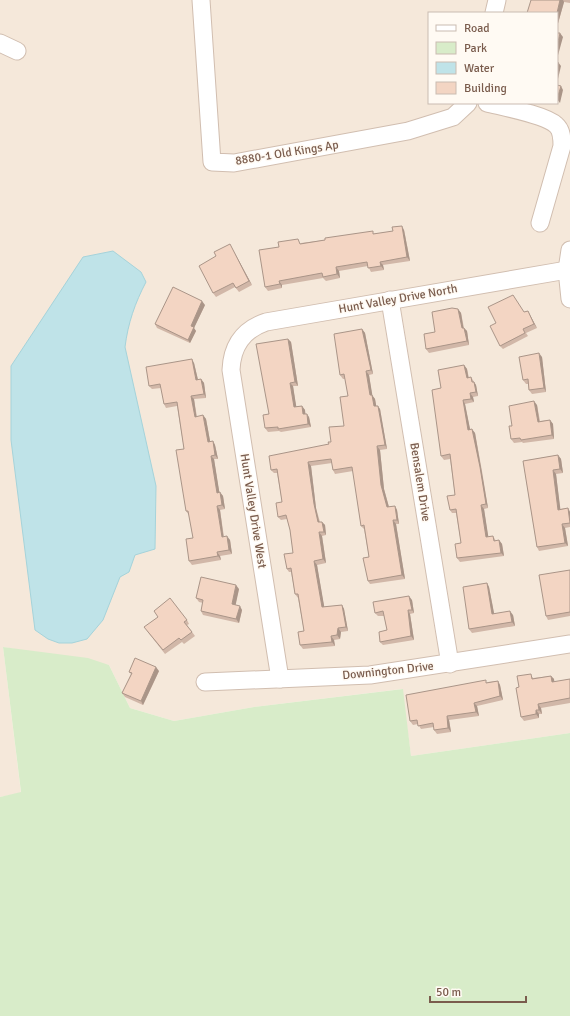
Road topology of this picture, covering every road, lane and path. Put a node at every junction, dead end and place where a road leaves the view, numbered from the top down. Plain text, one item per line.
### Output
1 (201, 0) edge
2 (497, 0) edge
3 (494, 12) edge
4 (0, 43) edge
5 (16, 51) dead end
6 (467, 104) edge
7 (491, 104) edge
8 (540, 223) dead end
9 (570, 250) edge
10 (567, 270) junction
11 (570, 299) edge
12 (390, 300) junction
13 (237, 343) joint
14 (570, 644) edge
15 (450, 664) junction
16 (280, 679) junction
17 (205, 682) dead end

1 - 6 street, 8880-1 Old Kings Ap
2 - 3 street
4 - 5 street
7 - 8 street
9 - 10 street
10 - 11 street
10 - 12 street, Hunt Valley Drive North
12 - 13 street, Hunt Valley Drive North
12 - 15 street, Bensalem Drive
13 - 16 street, Hunt Valley Drive West
14 - 15 street, Downington Drive
15 - 16 street, Downington Drive
16 - 17 street, Downington Drive

